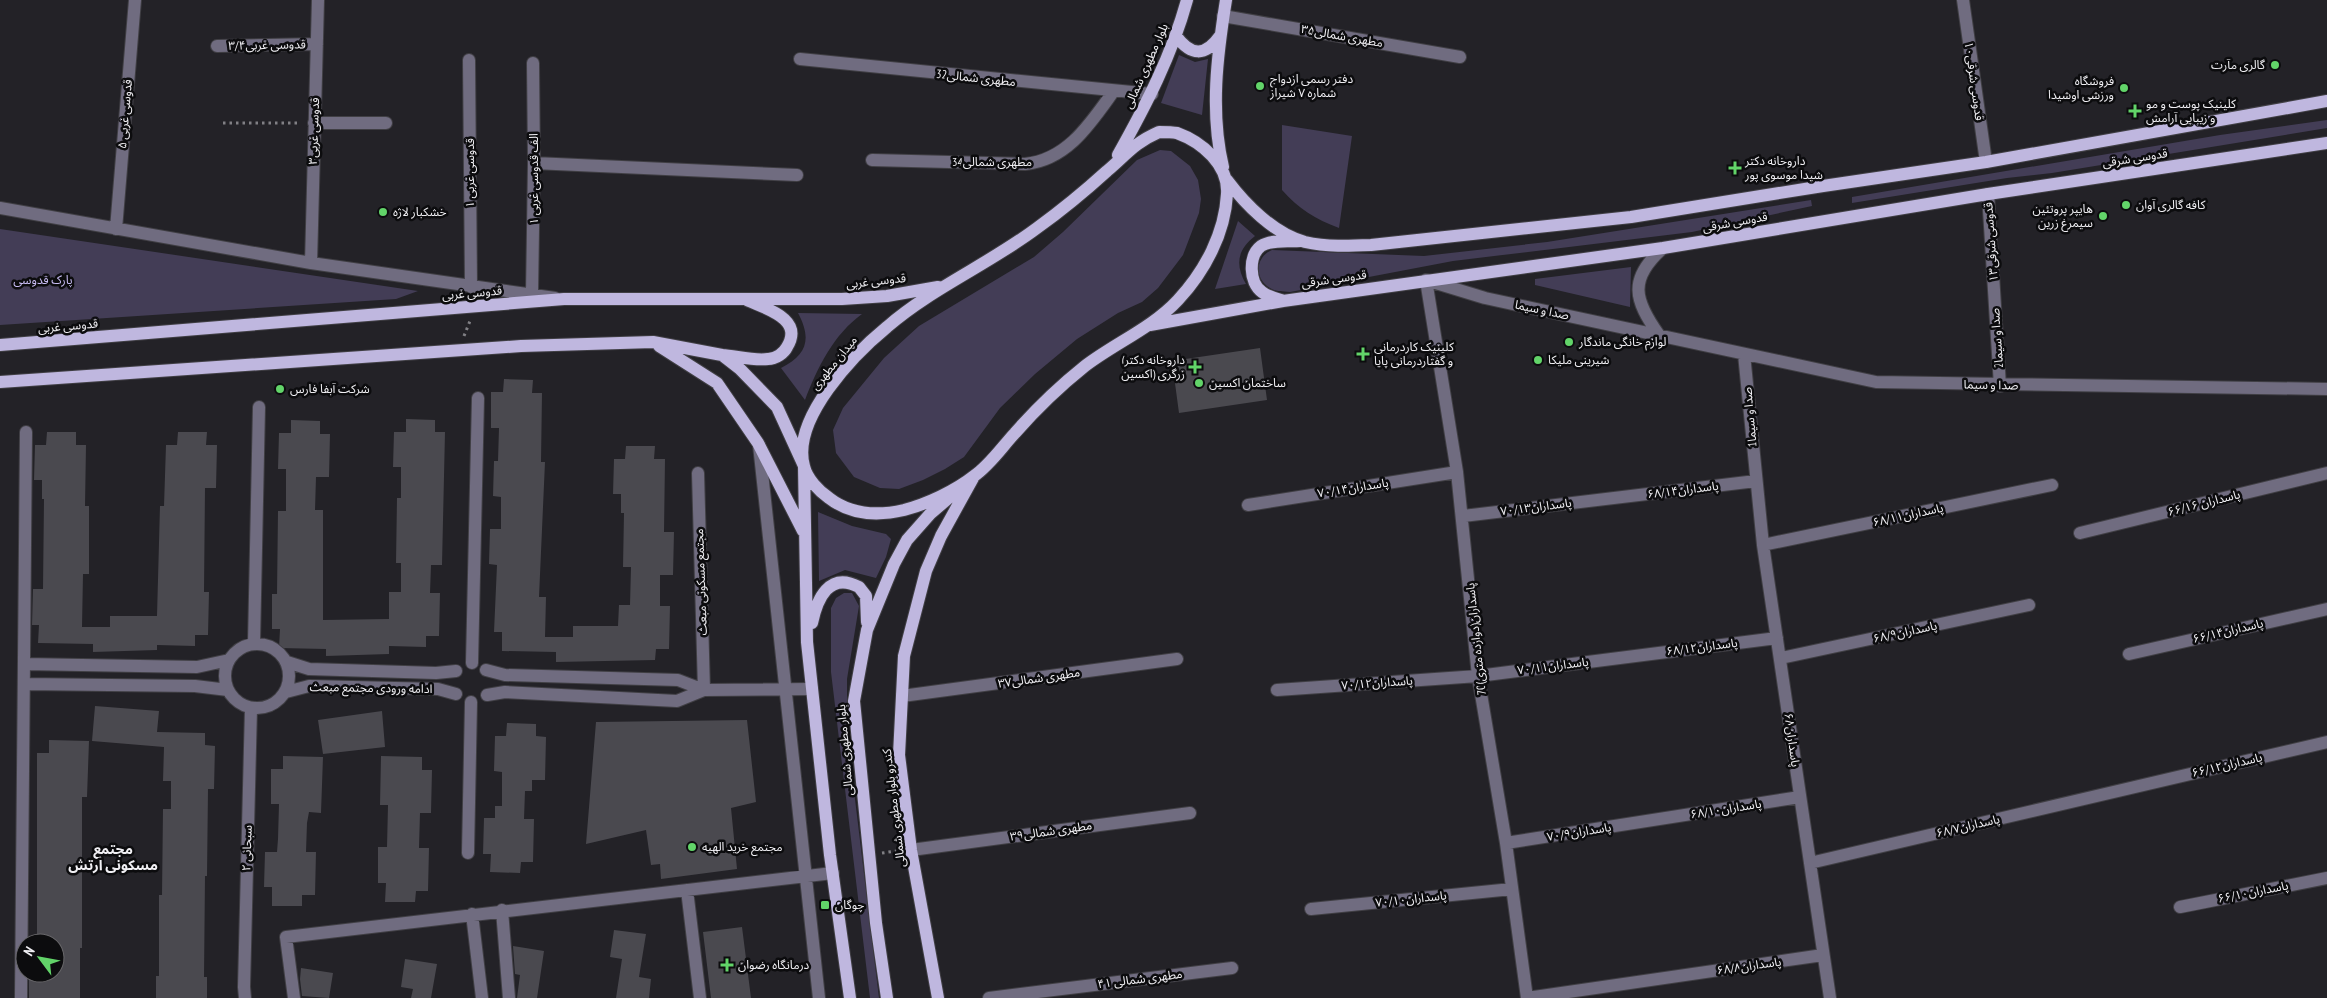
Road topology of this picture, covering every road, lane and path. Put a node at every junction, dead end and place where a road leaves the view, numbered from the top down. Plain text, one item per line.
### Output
1 (135, 0) edge
2 (318, 0) edge
3 (1187, 0) edge
4 (1226, 0) edge
5 (1962, 0) edge
6 (1224, 16) junction
7 (1176, 36) junction
8 (1221, 36) junction
9 (317, 44) junction
10 (217, 46) dead end
11 (1460, 57) dead end
12 (469, 60) dead end
13 (800, 60) dead end
14 (533, 63) dead end
15 (1112, 92) junction
16 (1152, 94) junction
17 (2327, 101) edge
18 (223, 123) dead end
19 (314, 123) junction
20 (386, 123) dead end
21 (2327, 143) edge
22 (872, 160) dead end
23 (1986, 162) junction
24 (534, 163) junction
25 (1111, 168) junction
26 (797, 175) dead end
27 (1225, 175) junction
28 (1988, 194) junction
29 (0, 208) edge
30 (116, 228) junction
31 (1303, 242) junction
32 (1663, 248) junction
33 (311, 263) junction
34 (1426, 280) junction
35 (946, 285) junction
36 (471, 286) junction
37 (1994, 290) joint
38 (532, 294) junction
39 (740, 298) junction
40 (564, 299) junction
41 (1283, 301) junction
42 (476, 306) junction
43 (1147, 326) junction
44 (1659, 335) junction
45 (653, 342) junction
46 (0, 345) edge
47 (458, 350) junction
48 (1744, 354) junction
49 (722, 355) junction
50 (0, 382) edge
51 (2000, 386) junction
52 (2327, 389) edge
53 (478, 398) dead end
54 (259, 407) dead end
55 (26, 432) dead end
56 (758, 443) junction
57 (804, 466) junction
58 (1457, 472) junction
59 (698, 473) dead end
60 (2327, 473) edge
61 (973, 477) junction
62 (1756, 481) junction
63 (2052, 485) dead end
64 (1609, 498) joint
65 (1248, 505) dead end
66 (1463, 516) junction
67 (2080, 533) dead end
68 (805, 534) junction
69 (1763, 545) junction
70 (2028, 605) dead end
71 (2327, 609) edge
72 (867, 630) junction
73 (1777, 638) junction
74 (807, 642) junction
75 (254, 643) junction
76 (2129, 654) dead end
77 (1628, 657) joint
78 (1781, 658) junction
79 (1177, 659) dead end
80 (229, 660) junction
81 (287, 662) junction
82 (472, 663) junction
83 (24, 664) junction
84 (486, 670) junction
85 (456, 671) junction
86 (1478, 676) junction
87 (606, 678) junction
88 (24, 684) junction
89 (812, 689) junction
90 (228, 690) junction
91 (704, 690) junction
92 (784, 690) junction
93 (1277, 690) dead end
94 (286, 692) junction
95 (456, 694) junction
96 (487, 695) junction
97 (902, 696) junction
98 (605, 697) junction
99 (471, 702) junction
100 (251, 708) junction
101 (2327, 742) edge
102 (2126, 789) joint
103 (1800, 797) junction
104 (1190, 813) dead end
105 (1653, 820) joint
106 (1506, 843) junction
107 (911, 850) junction
108 (468, 852) dead end
109 (1810, 863) junction
110 (833, 873) junction
111 (806, 876) junction
112 (2327, 878) edge
113 (1512, 889) junction
114 (687, 890) junction
115 (2180, 907) dead end
116 (1311, 909) dead end
117 (502, 910) junction
118 (472, 914) junction
119 (1824, 955) junction
120 (1232, 968) dead end
121 (243, 994) edge
122 (21, 998) edge
123 (294, 998) edge
124 (482, 998) edge
125 (509, 998) edge
126 (700, 998) edge
127 (819, 998) edge
128 (850, 998) edge
129 (887, 998) edge
130 (938, 998) edge
131 (988, 998) edge
132 (1527, 998) edge
133 (1830, 998) edge

1 - 30 street, ۵ قدوسی غربی
2 - 9 street, قدوسی غربی۳
3 - 7 main road, بلوار مطهرى شمالى
4 - 6 main road
5 - 23 street, قدوسی شرقی۱۰
6 - 8 main road
6 - 11 street, مطهرى شمالى۳۵
7 - 8 main road
7 - 16 main road, بلوار مطهرى شمالى
8 - 27 main road
9 - 10 street, قدوسی غربی۳/۴
9 - 19 street, قدوسی غربی۳
12 - 36 street, ۱ قدوسی غربی
13 - 15 street, 32مطهرى شمالى
14 - 24 street, ۱ الف قدوسی غربی
15 - 16 street, 32مطهرى شمالى
15 - 22 street, 34مطهرى شمالى
16 - 25 main road, بلوار مطهرى شمالى
17 - 23 main road, قدوسی شرقی
18 - 19 path
19 - 20 street
19 - 33 street, قدوسی غربی۳
21 - 28 main road, قدوسی شرقی
23 - 31 main road, قدوسی شرقی
24 - 26 street
24 - 38 street, ۱ الف قدوسی غربی
25 - 27 main road, میدان مطهری
25 - 35 main road, میدان مطهری
27 - 31 main road, قدوسی شرقی
27 - 43 main road
28 - 32 main road, قدوسی شرقی
28 - 37 street, قدوسی شرقی۱۳
29 - 30 street
30 - 33 street
31 - 41 main road
32 - 34 main road, قدوسی شرقی
32 - 44 street
33 - 36 street
34 - 41 main road, قدوسی شرقی
34 - 44 street, صدا و سیما
34 - 58 street, 70پاسداران(دوازده متری)
35 - 39 main road, قدوسی غربی
35 - 57 main road, میدان مطهری
36 - 38 street
37 - 51 street, 2صدا و سیما
38 - 40 street
39 - 40 main road, قدوسی غربی
39 - 49 main road
40 - 42 main road, قدوسی غربی
41 - 43 main road, قدوسی شرقی
42 - 46 main road, قدوسی غربی
42 - 47 path
43 - 61 main road
44 - 48 street, صدا و سیما
45 - 47 main road
45 - 49 main road
45 - 56 main road
47 - 50 main road
48 - 51 street, صدا و سیما
48 - 62 street, 1صدا و سیما
49 - 57 main road
51 - 52 street, صدا و سیما
53 - 82 street
54 - 75 street
55 - 83 street
56 - 68 main road
56 - 92 street
57 - 61 main road
57 - 68 main road, بلوار مطهری شمالی
58 - 65 street, پاسداران۷۰/۱۴
58 - 66 street, 70پاسداران(دوازده متری)
59 - 91 street, مجتمع مسکونی مبعث
60 - 67 street, پاسداران ۶۶/۱۶
61 - 72 main road, بلوار مطهری شمالی
61 - 97 main road, کندرو بلوار مطهری شمالی
62 - 64 street, پاسداران۶۸/۱۴
62 - 69 street, پاسداران۶۸
63 - 69 street, پاسداران۶۸/۱۱
64 - 66 street, پاسداران۷۰/۱۳
66 - 86 street, 70پاسداران(دوازده متری)
68 - 74 main road, بلوار مطهری شمالی
69 - 73 street, پاسداران۶۸
70 - 78 street, پاسداران۶۸/۹
71 - 76 street, پاسداران۶۶/۱۴
72 - 74 main road
72 - 129 main road, بلوار مطهری شمالی
73 - 77 street, پاسداران۶۸/۱۲
73 - 78 street, پاسداران۶۸
74 - 89 main road, بلوار مطهری شمالی
75 - 80 street
75 - 81 street
77 - 86 street, پاسداران۷۰/۱۱
78 - 103 street, پاسداران۶۸
79 - 97 street, مطهرى شمالى۳۷
80 - 83 street
80 - 90 street
81 - 85 street
81 - 94 street
82 - 84 street
82 - 85 street
83 - 88 street
84 - 87 street
84 - 96 street
85 - 95 street
86 - 93 street, پاسداران۷۰/۱۲
86 - 106 street, 70پاسداران(دوازده متری)
87 - 91 street
87 - 98 street
88 - 90 street
88 - 122 street
89 - 92 street
89 - 110 main road, بلوار مطهری شمالی
90 - 100 street
91 - 92 street
91 - 98 street
92 - 111 street
94 - 95 street, ادامه ورودی مجتمع مبعث
94 - 100 street
95 - 99 street
96 - 98 street
96 - 99 street
97 - 107 main road, کندرو بلوار مطهری شمالی
99 - 108 street
100 - 121 street, سبحانی ۲
101 - 102 street, پاسداران۶۶/۱۲
102 - 109 street, پاسداران۶۸/۷
103 - 105 street, پاسداران۶۸/۱۰
103 - 109 street, پاسداران۶۸
104 - 107 street, مطهرى شمالى۳۹
105 - 106 street, پاسداران۷۰/۹
106 - 113 street, 70پاسداران(دوازده متری)
107 - 130 main road, کندرو بلوار مطهری شمالی
109 - 119 street, پاسداران۶۸
110 - 111 street
110 - 128 main road, بلوار مطهری شمالی
111 - 114 street
111 - 127 street
112 - 115 street, پاسداران۶۶/۱۰
113 - 116 street, پاسداران۷۰/۱۰
113 - 132 street, 70پاسداران(دوازده متری)
114 - 117 street
114 - 126 street
117 - 118 street
117 - 125 street
118 - 123 street
118 - 124 street
119 - 132 street, پاسداران۶۸/۸
119 - 133 street, پاسداران۶۸
120 - 131 street, ۴۱ مطهرى شمالى

